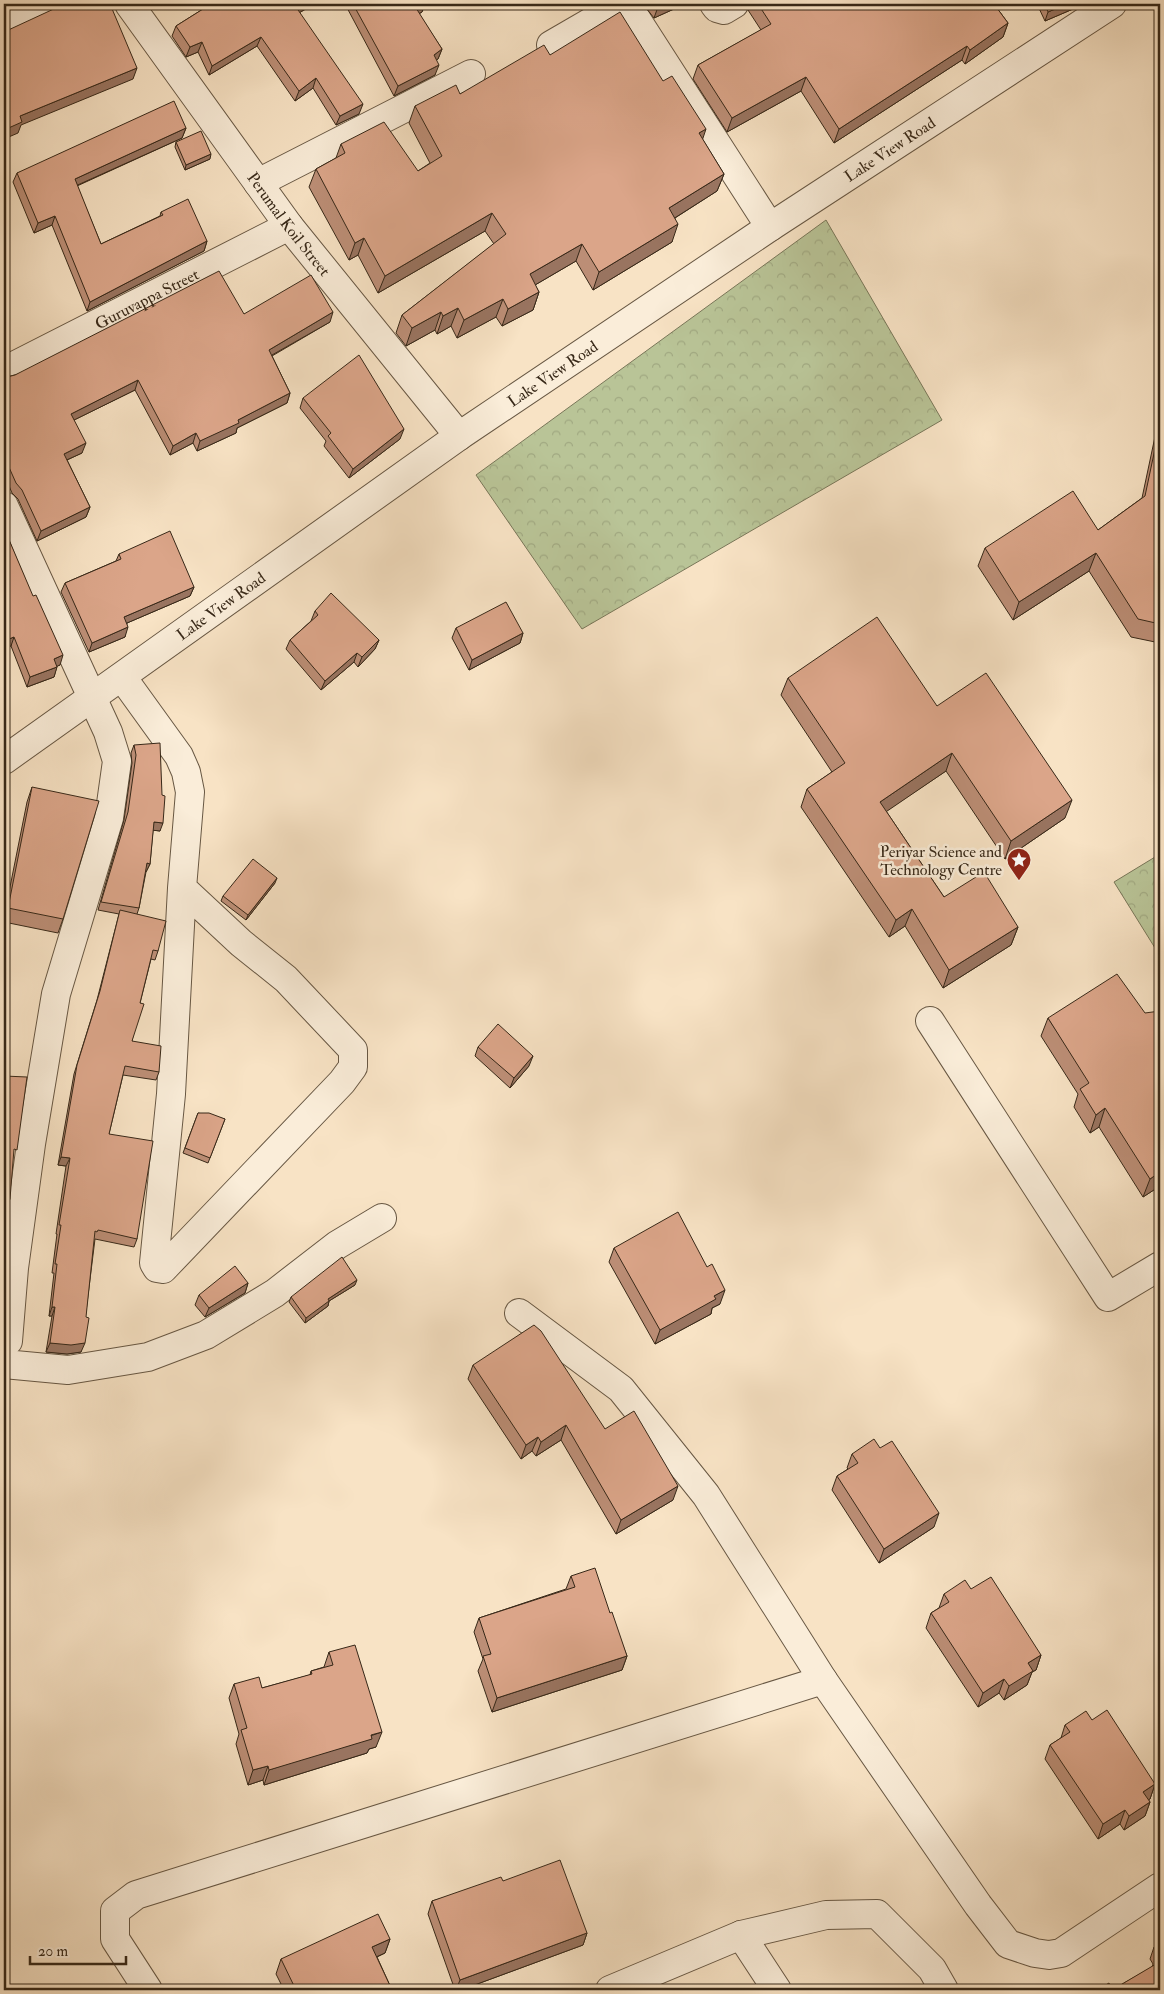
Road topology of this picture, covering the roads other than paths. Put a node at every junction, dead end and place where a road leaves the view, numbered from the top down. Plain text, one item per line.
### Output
1 (48, 4) edge
2 (129, 4) edge
3 (714, 4) edge
4 (734, 4) edge
5 (1112, 4) edge
6 (4, 24) edge
7 (551, 45) dead end
8 (471, 74) dead end
9 (258, 183) junction
10 (290, 226) junction
11 (770, 227) junction
12 (4, 371) edge
13 (459, 436) junction
14 (4, 506) edge
15 (122, 678) junction
16 (93, 698) junction
17 (4, 760) edge
18 (182, 888) junction
19 (930, 1021) dead end
20 (382, 1218) dead end
21 (1160, 1266) edge
22 (519, 1314) dead end
23 (6, 1353) edge
24 (823, 1680) junction
25 (1160, 1887) edge
26 (741, 1935) junction
27 (618, 1989) edge
28 (148, 1990) edge
29 (777, 1990) edge
30 (944, 1990) edge

1 - 6 street
2 - 9 street, Perumal Koil Street
3 - 4 street
5 - 11 street, Lake View Road
7 - 11 street
8 - 9 street
9 - 10 street, Perumal Koil Street
10 - 12 street, Guruvappa Street
10 - 13 street, Perumal Koil Street
11 - 13 street, Lake View Road
13 - 15 street, Lake View Road
14 - 16 street
15 - 16 street, Lake View Road
15 - 18 street
16 - 17 street, Lake View Road
16 - 23 street
18 - 18 street
19 - 21 street
20 - 23 street
22 - 24 street
24 - 25 street
24 - 28 street
26 - 27 street
26 - 29 street
26 - 30 street

